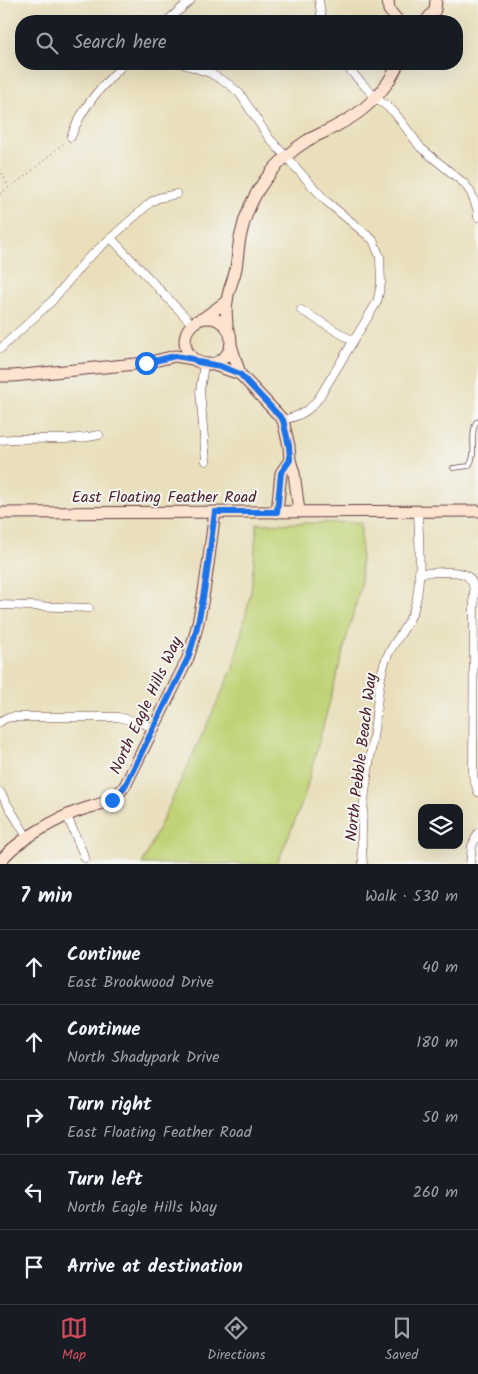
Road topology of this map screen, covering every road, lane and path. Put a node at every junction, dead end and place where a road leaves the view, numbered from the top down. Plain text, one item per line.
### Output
1 (191, 0) edge
2 (319, 0) edge
3 (388, 0) edge
4 (446, 0) edge
5 (435, 5) edge
6 (174, 15) edge
7 (321, 15) edge
8 (393, 15) edge
9 (118, 70) edge
10 (201, 70) edge
11 (350, 70) edge
12 (395, 70) edge
13 (375, 97) junction
14 (71, 137) joint
15 (286, 156) junction
16 (0, 169) edge
17 (8, 187) junction
18 (475, 191) edge
19 (0, 194) edge
20 (177, 194) dead end
21 (478, 217) edge
22 (111, 238) junction
23 (227, 301) junction
24 (301, 310) dead end
25 (205, 318) junction
26 (192, 324) junction
27 (227, 327) junction
28 (185, 337) junction
29 (353, 341) junction
30 (231, 345) junction
31 (1, 348) edge
32 (160, 359) junction
33 (203, 362) junction
34 (240, 374) junction
35 (0, 376) edge
36 (283, 420) junction
37 (478, 422) edge
38 (99, 435) dead end
39 (0, 440) edge
40 (290, 460) junction
41 (206, 461) dead end
42 (453, 468) dead end
43 (298, 511) junction
44 (418, 511) junction
45 (478, 511) edge
46 (215, 512) junction
47 (277, 512) junction
48 (0, 513) edge
49 (419, 573) junction
50 (0, 605) edge
51 (90, 608) dead end
52 (0, 722) edge
53 (154, 729) junction
54 (0, 792) edge
55 (478, 792) edge
56 (67, 816) junction
57 (478, 833) edge
58 (27, 837) junction
59 (85, 858) dead end
60 (0, 864) edge
61 (364, 864) edge
62 (470, 864) edge

1 - 6 street
2 - 7 street
3 - 8 street
4 - 5 street
9 - 14 street
10 - 15 street
11 - 13 street
12 - 13 street
13 - 15 street
13 - 18 street
14 - 17 path
15 - 23 street
15 - 29 street
16 - 17 path
17 - 19 path
18 - 21 street
20 - 22 street
22 - 26 street
22 - 31 street
23 - 25 street
23 - 27 street
24 - 29 street
25 - 26 street
25 - 27 street
26 - 28 street
27 - 30 street
28 - 32 street
28 - 33 street
29 - 36 street
30 - 33 street
30 - 34 street
32 - 33 street
32 - 35 street
33 - 34 street
33 - 41 street
34 - 36 street
36 - 40 street
37 - 42 lane
38 - 39 street
40 - 43 street
40 - 47 street
43 - 44 street, East Floating Feather Road
43 - 47 street, East Floating Feather Road
44 - 45 street, East Floating Feather Road
44 - 49 street, North Pebble Beach Way
46 - 47 street, East Floating Feather Road
46 - 48 street, East Floating Feather Road
46 - 53 street, North Eagle Hills Way
49 - 55 street
49 - 61 street, North Pebble Beach Way
50 - 51 street
52 - 53 street
53 - 56 street, North Eagle Hills Way
54 - 58 street
56 - 58 street, North Eagle Hills Way
56 - 59 street
57 - 62 street
58 - 60 street, North Eagle Hills Way

